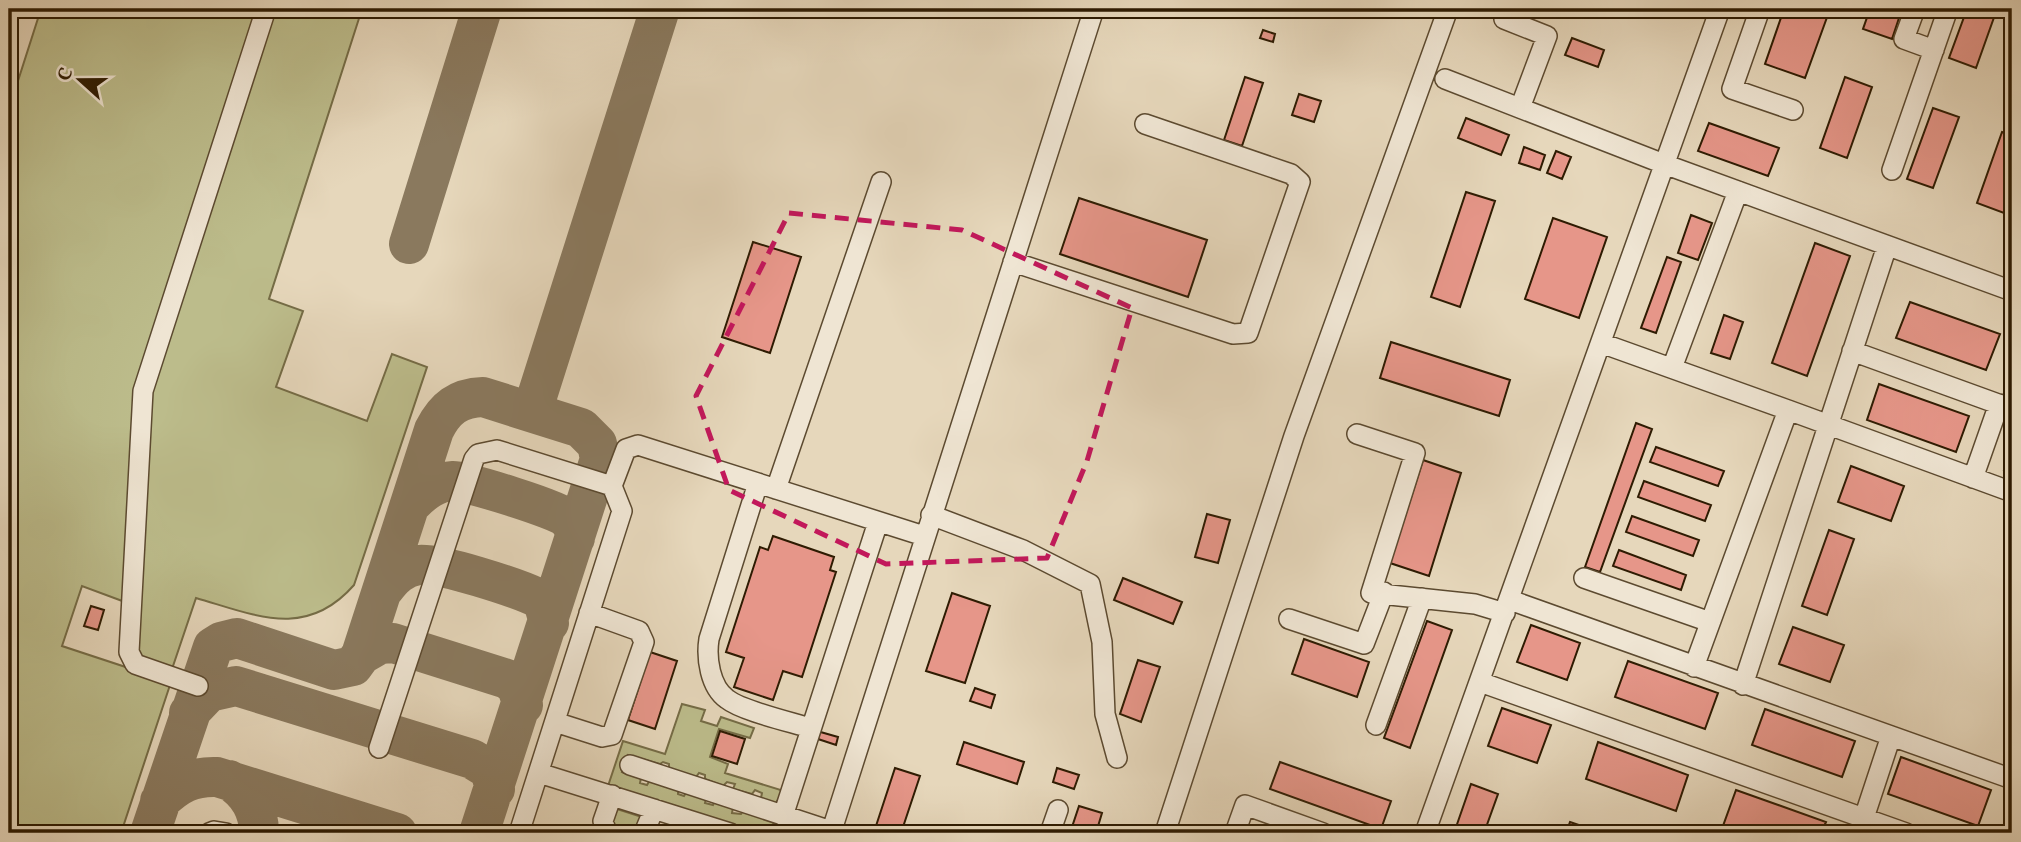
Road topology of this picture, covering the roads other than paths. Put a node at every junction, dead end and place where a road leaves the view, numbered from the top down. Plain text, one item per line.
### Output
1 (266, 9) edge
2 (1094, 9) edge
3 (1448, 9) edge
4 (1507, 9) edge
5 (1720, 9) edge
6 (1760, 9) edge
7 (1915, 9) edge
8 (1948, 9) edge
9 (1934, 50) junction
10 (1445, 79) dead end
11 (1520, 108) junction
12 (1793, 110) dead end
13 (1145, 124) dead end
14 (1664, 164) junction
15 (1892, 170) dead end
16 (881, 181) dead end
17 (1738, 191) junction
18 (1887, 246) junction
19 (1013, 262) junction
20 (2012, 291) edge
21 (1601, 343) junction
22 (1852, 351) junction
23 (1672, 368) junction
24 (2006, 406) edge
25 (1788, 410) junction
26 (1829, 428) junction
27 (1357, 433) dead end
28 (1973, 478) junction
29 (612, 485) junction
30 (767, 486) junction
31 (2012, 492) edge
32 (931, 515) junction
33 (878, 522) junction
34 (924, 536) junction
35 (1584, 578) dead end
36 (1384, 592) junction
37 (1422, 598) junction
38 (1507, 606) junction
39 (589, 613) junction
40 (1289, 619) dead end
41 (1710, 622) junction
42 (1694, 667) junction
43 (1480, 682) junction
44 (1743, 685) junction
45 (198, 686) dead end
46 (555, 722) junction
47 (1376, 725) dead end
48 (810, 728) junction
49 (1891, 736) junction
50 (379, 748) dead end
51 (1117, 758) dead end
52 (630, 765) dead end
53 (539, 773) junction
54 (2012, 779) edge
55 (612, 795) junction
56 (654, 809) junction
57 (1058, 810) dead end
58 (783, 816) junction
59 (1861, 826) edge
60 (687, 827) edge
61 (831, 832) edge
62 (209, 833) edge
63 (226, 833) edge
64 (519, 833) edge
65 (607, 833) edge
66 (644, 833) edge
67 (730, 833) edge
68 (1050, 833) edge
69 (1165, 833) edge
70 (1235, 833) edge
71 (1323, 833) edge
72 (1425, 833) edge
73 (1906, 833) edge

1 - 45 lane
2 - 19 lane
3 - 69 lane
4 - 11 lane
5 - 14 lane
6 - 12 lane
7 - 9 lane
8 - 9 lane
9 - 15 lane
10 - 11 lane
11 - 14 lane
13 - 19 lane
14 - 17 lane
14 - 21 lane
16 - 30 lane
17 - 18 lane
17 - 23 lane
18 - 20 lane
18 - 22 lane
19 - 32 lane
21 - 23 lane
21 - 38 lane
22 - 24 lane
22 - 26 lane
23 - 25 lane
24 - 28 lane
25 - 26 lane
25 - 41 lane
26 - 28 lane
26 - 44 lane
27 - 36 lane
28 - 31 lane
29 - 30 lane
29 - 39 lane
29 - 50 lane
30 - 33 lane
30 - 48 lane
32 - 34 lane
32 - 51 lane
33 - 34 lane
33 - 48 lane
34 - 61 lane
35 - 41 lane
36 - 37 lane
36 - 40 lane
37 - 38 lane
37 - 47 lane
38 - 42 lane
38 - 43 lane
39 - 46 lane
39 - 46 lane
41 - 42 lane
42 - 44 lane
43 - 59 lane
43 - 72 lane
44 - 49 lane
46 - 53 lane
48 - 58 lane
49 - 54 lane
49 - 59 lane
52 - 58 lane
53 - 55 lane
53 - 64 lane
55 - 56 lane
55 - 65 lane
56 - 60 lane
56 - 66 lane
57 - 68 lane
58 - 61 lane
59 - 73 lane
60 - 67 lane
62 - 63 lane
70 - 71 lane

